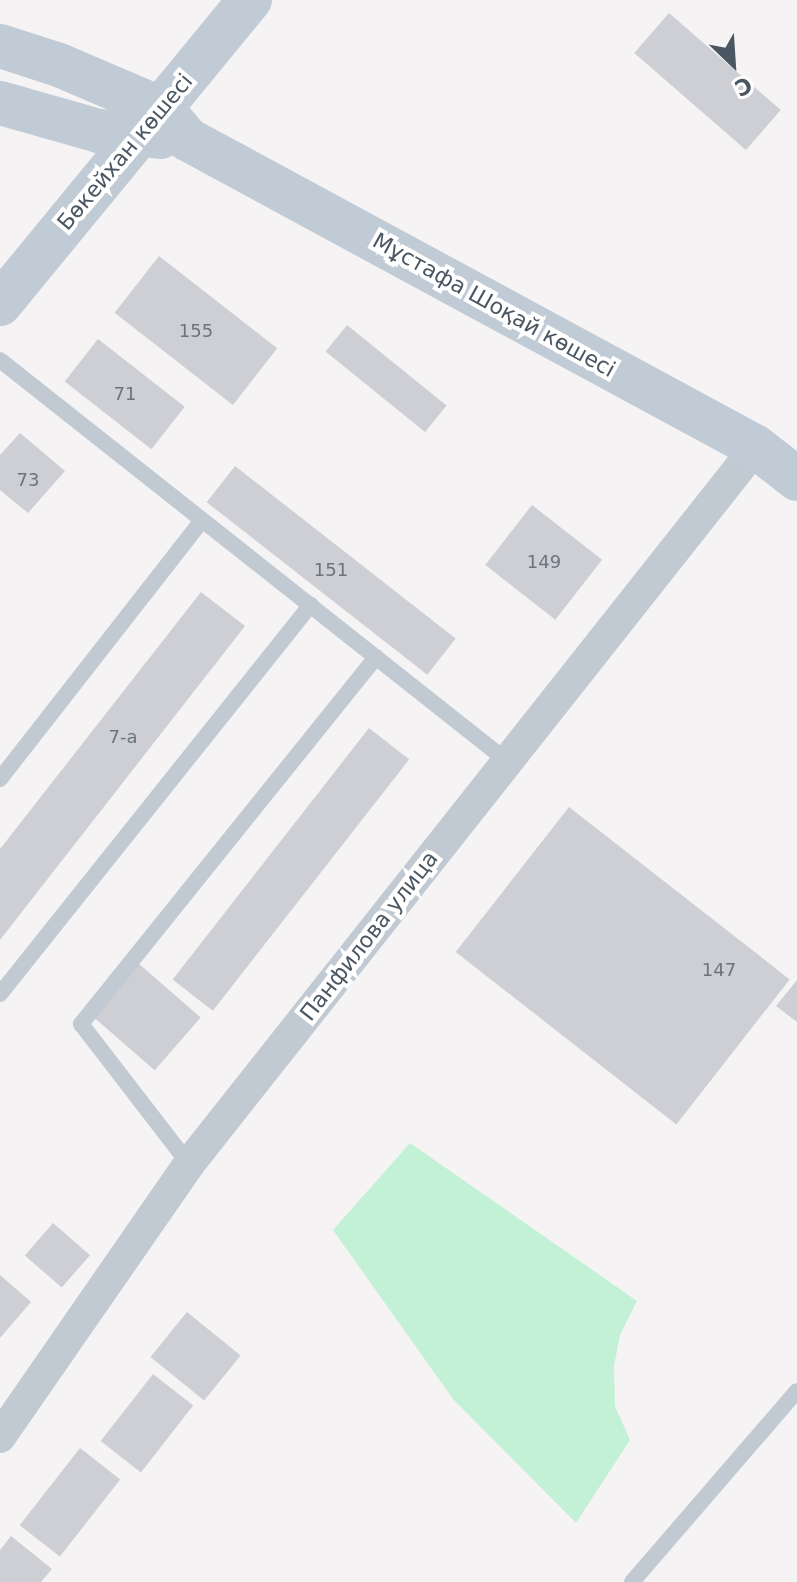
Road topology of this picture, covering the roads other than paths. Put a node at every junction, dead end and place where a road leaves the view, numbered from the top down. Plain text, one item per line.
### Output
1 (250, 0) edge
2 (0, 46) edge
3 (0, 103) edge
4 (162, 128) junction
5 (0, 304) edge
6 (0, 360) edge
7 (756, 447) junction
8 (797, 479) edge
9 (202, 520) junction
10 (311, 605) junction
11 (376, 657) junction
12 (507, 761) junction
13 (0, 779) edge
14 (0, 994) edge
15 (189, 1164) junction
16 (797, 1391) edge
17 (0, 1437) edge
18 (632, 1582) edge

1 - 4 street, Бөкейхан көшесі
2 - 4 street, Мұстафа Шоқай көшесі
3 - 4 street, Мұстафа Шоқай көшесі
4 - 5 street, Бөкейхан көшесі
4 - 7 street, Мұстафа Шоқай көшесі
6 - 9 lane
7 - 8 street, Мұстафа Шоқай көшесі
7 - 12 street, Панфилова улица
9 - 10 lane
9 - 13 lane
10 - 11 lane
10 - 14 lane
11 - 12 lane
11 - 15 lane
12 - 15 street, Панфилова улица
15 - 17 street, Панфилова улица
16 - 18 lane

